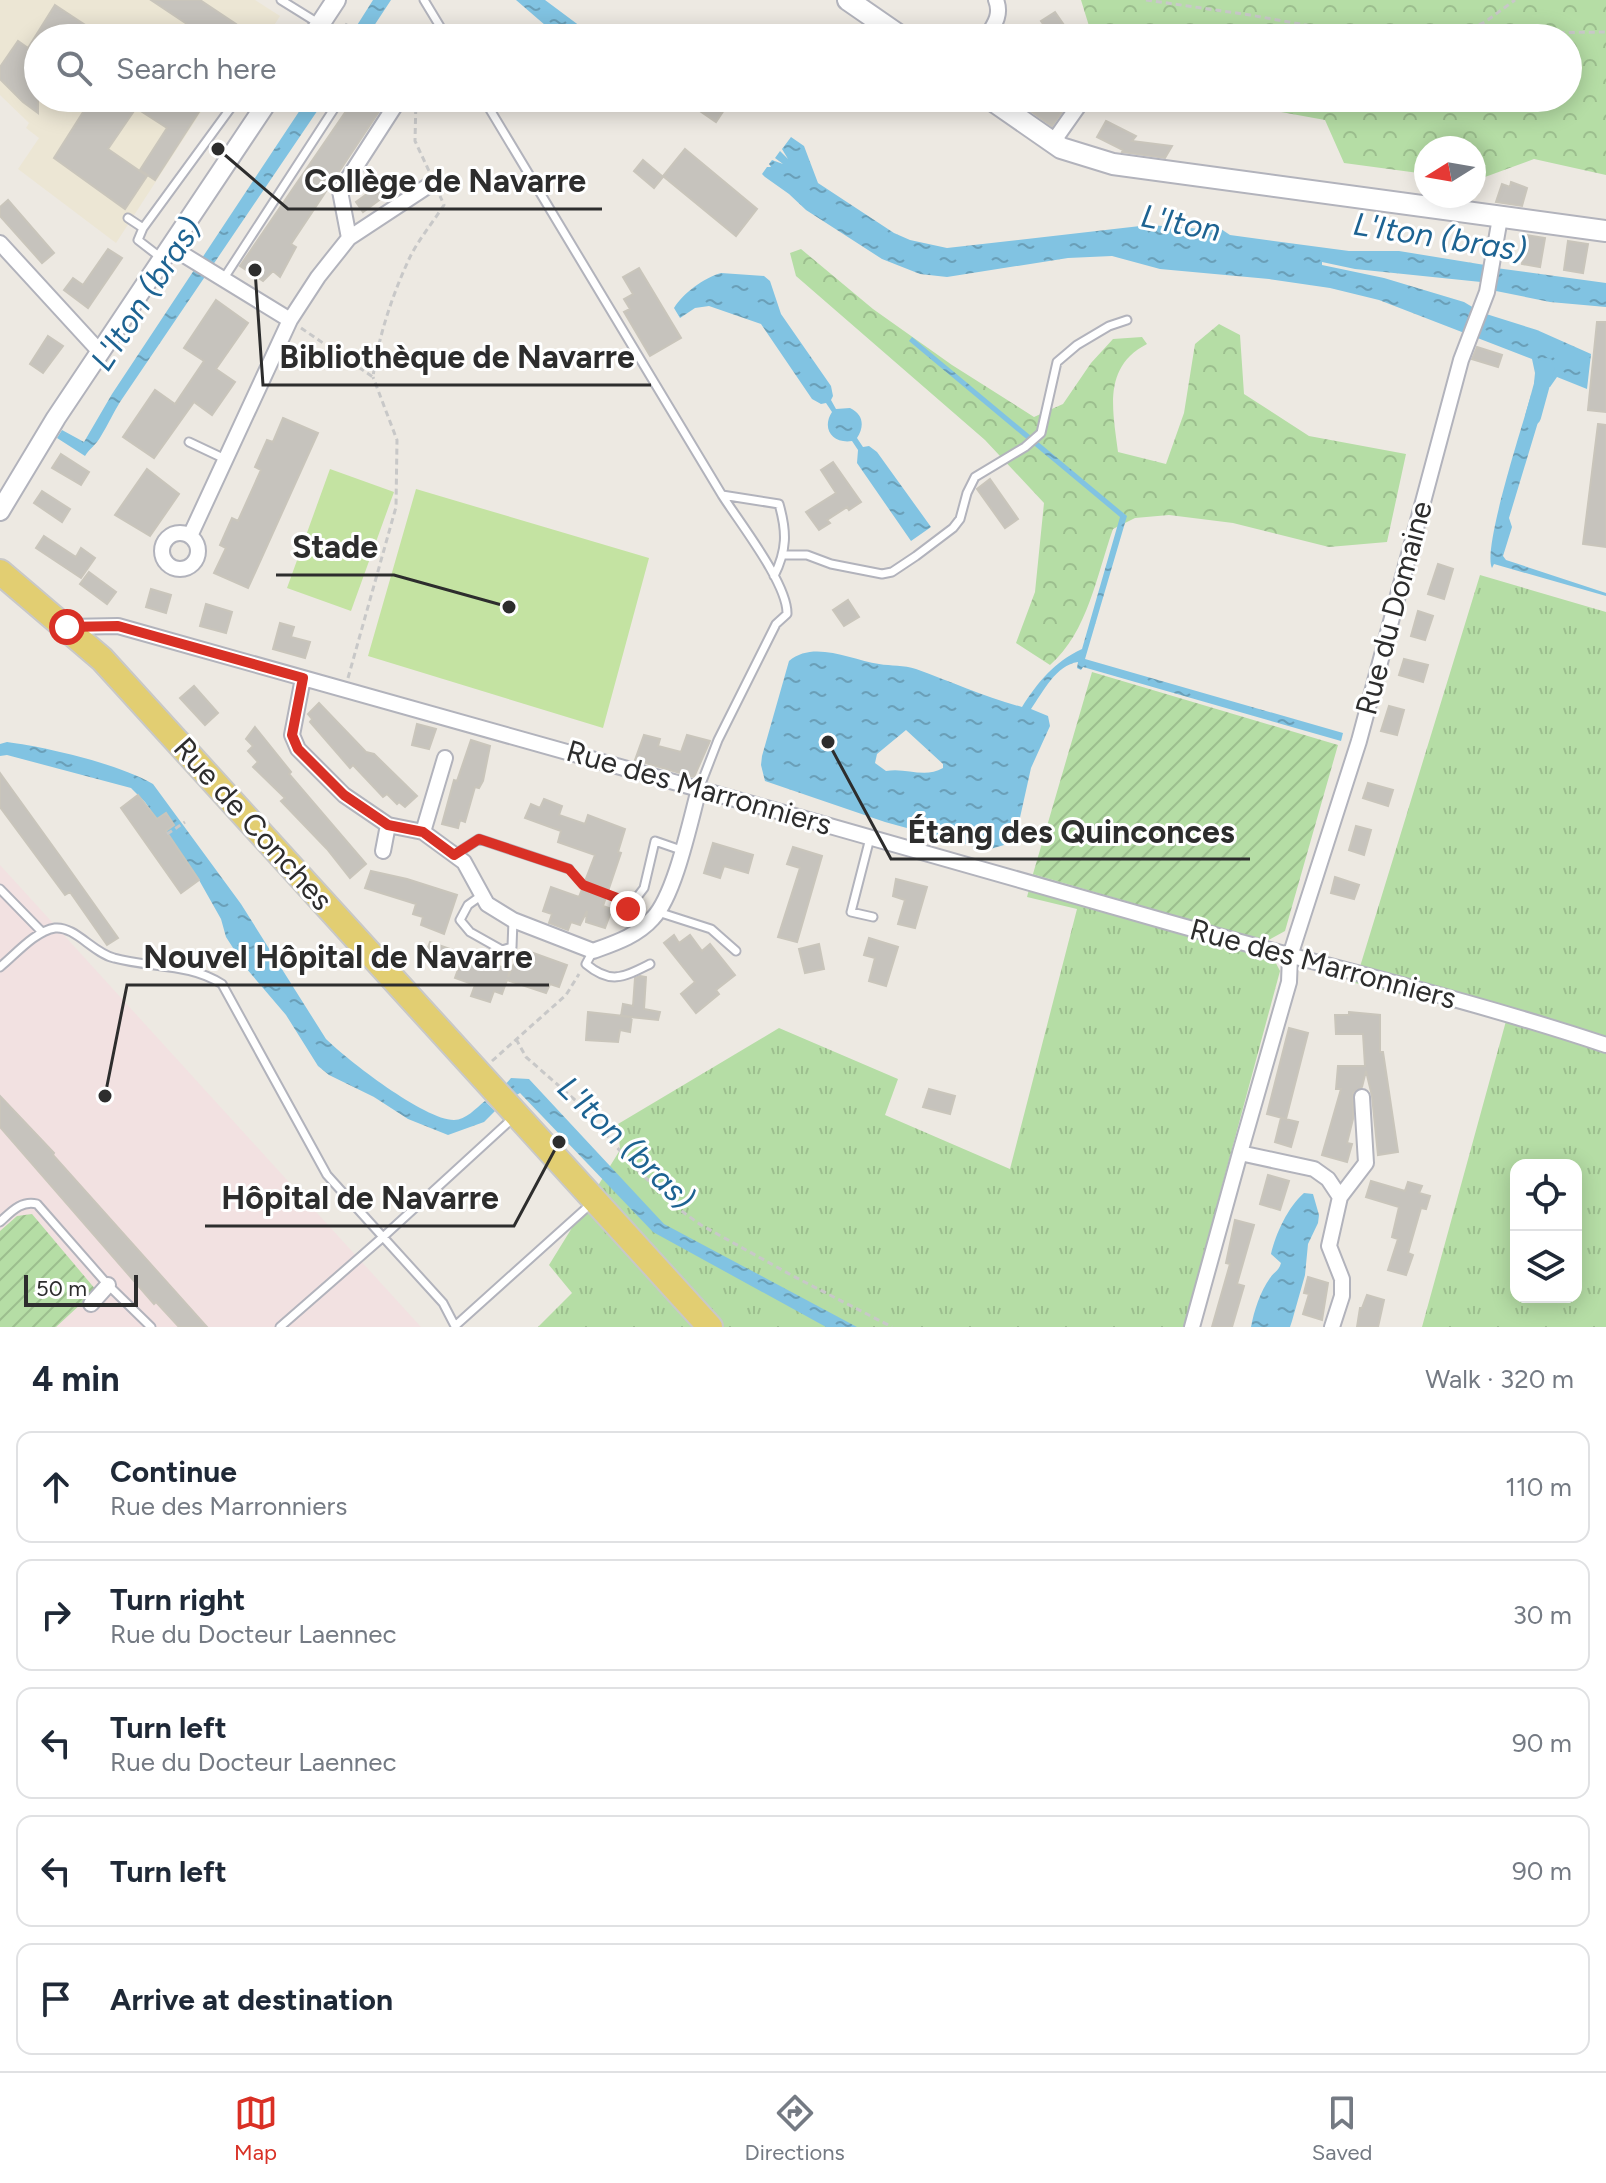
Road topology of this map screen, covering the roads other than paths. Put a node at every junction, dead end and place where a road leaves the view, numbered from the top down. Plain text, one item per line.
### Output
1 (281, 0) edge
2 (336, 0) edge
3 (424, 0) edge
4 (848, 0) edge
5 (996, 0) edge
6 (308, 24) edge
7 (321, 24) edge
8 (439, 24) edge
9 (883, 24) edge
10 (996, 24) edge
11 (228, 112) edge
12 (258, 112) edge
13 (331, 112) edge
14 (391, 112) edge
15 (491, 112) edge
16 (1009, 112) edge
17 (1074, 112) edge
18 (1053, 142) junction
19 (434, 182) road end
20 (128, 218) dead end
21 (1500, 218) junction
22 (143, 228) junction
23 (1606, 231) edge
24 (349, 238) junction
25 (0, 243) edge
26 (166, 253) junction
27 (217, 277) junction
28 (290, 320) junction
29 (1127, 320) dead end
30 (100, 352) junction
31 (189, 442) dead end
32 (225, 459) junction
33 (722, 495) junction
34 (0, 511) edge
35 (190, 536) dead end
36 (785, 555) junction
37 (0, 572) edge
38 (774, 576) junction
39 (67, 627) junction
40 (303, 678) junction
41 (445, 758) dead end
42 (699, 789) junction
43 (388, 825) junction
44 (423, 832) junction
45 (871, 836) junction
46 (681, 850) junction
47 (383, 851) dead end
48 (454, 855) junction
49 (569, 869) road end
50 (0, 889) edge
51 (482, 895) junction
52 (628, 909) road end
53 (658, 912) junction
54 (873, 917) dead end
55 (513, 920) junction
56 (42, 932) junction
57 (736, 951) dead end
58 (1290, 956) junction
59 (590, 958) junction
60 (650, 964) dead end
61 (0, 967) edge
62 (1606, 1045) edge
63 (1362, 1097) dead end
64 (514, 1110) junction
65 (1240, 1153) junction
66 (1340, 1197) junction
67 (595, 1201) junction
68 (0, 1222) edge
69 (383, 1237) junction
70 (108, 1285) junction
71 (91, 1304) dead end
72 (151, 1327) edge
73 (280, 1327) edge
74 (455, 1327) edge
75 (710, 1327) edge
76 (1192, 1327) edge
77 (1332, 1327) edge

1 - 6 lane
2 - 7 street
3 - 8 lane
4 - 9 main road
5 - 10 street
11 - 22 lane
12 - 26 street
13 - 27 lane
14 - 24 street
15 - 33 lane
16 - 18 main road
17 - 18 street
18 - 21 main road
19 - 24 street
20 - 22 lane
21 - 23 main road
21 - 58 street, Rue du Domaine
22 - 26 lane
24 - 28 street
25 - 30 street
26 - 27 street
26 - 30 street
27 - 28 street
28 - 32 street
29 - 36 lane
30 - 34 street
31 - 32 lane
32 - 35 street
33 - 36 lane
33 - 38 lane
36 - 38 lane
37 - 39 main road, Rue de Conches
38 - 42 lane
39 - 40 street, Rue des Marronniers
39 - 64 main road, Rue de Conches
40 - 42 street, Rue des Marronniers
40 - 43 street
41 - 44 street
42 - 45 street, Rue des Marronniers
42 - 46 street
43 - 44 street
43 - 47 street
44 - 48 street
45 - 54 lane
45 - 58 street, Rue des Marronniers
46 - 52 lane
46 - 53 street
48 - 49 lane
48 - 51 street
50 - 56 lane
51 - 55 street
51 - 55 lane
53 - 57 lane
53 - 59 street
55 - 59 street
56 - 61 lane
56 - 69 lane
58 - 62 street, Rue des Marronniers
58 - 65 street, Rue du Domaine
59 - 60 lane
63 - 66 street
64 - 67 main road
64 - 69 lane
65 - 66 street
65 - 76 street
66 - 77 street
67 - 74 lane
67 - 75 main road
68 - 70 lane
69 - 73 lane
69 - 74 lane
70 - 71 street
70 - 72 lane

